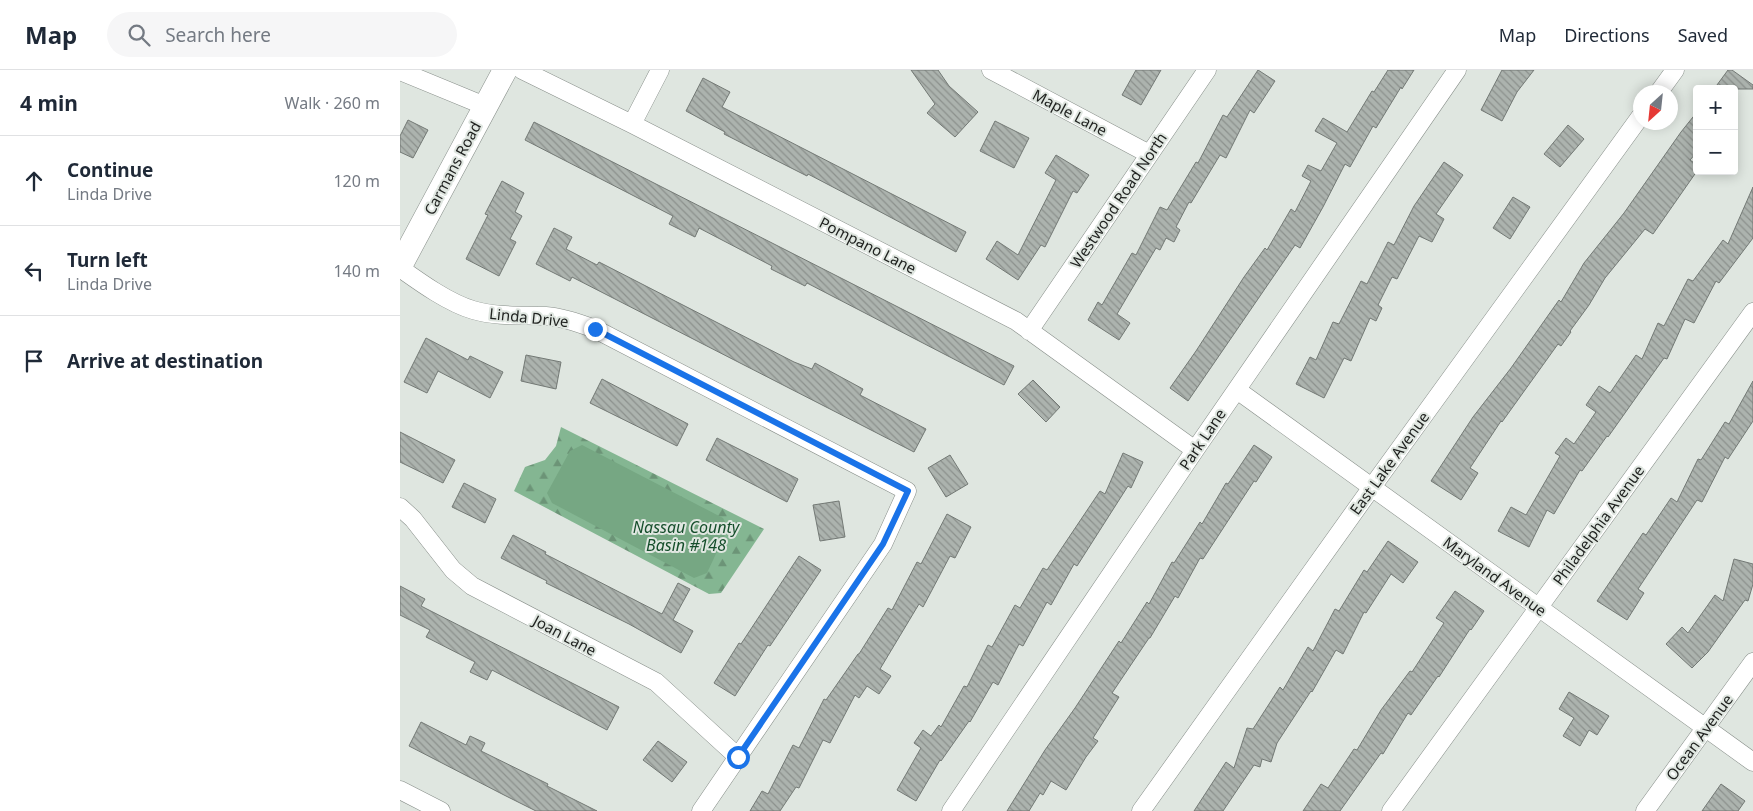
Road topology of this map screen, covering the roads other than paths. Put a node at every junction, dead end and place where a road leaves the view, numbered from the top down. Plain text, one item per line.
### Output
1 (505, 70) edge
2 (522, 70) edge
3 (660, 70) edge
4 (991, 70) edge
5 (1207, 70) edge
6 (1457, 70) edge
7 (1675, 70) edge
8 (400, 71) edge
9 (1664, 85) edge
10 (485, 106) junction
11 (632, 124) junction
12 (1633, 127) edge
13 (1149, 154) junction
14 (400, 267) edge
15 (1753, 312) edge
16 (1029, 331) junction
17 (1236, 390) junction
18 (1195, 450) junction
19 (1372, 487) junction
20 (400, 507) edge
21 (1539, 607) junction
22 (1753, 662) edge
23 (1706, 728) junction
24 (738, 757) junction
25 (1753, 762) edge
26 (400, 790) edge
27 (441, 811) edge
28 (700, 811) edge
29 (951, 811) edge
30 (1141, 811) edge
31 (1391, 811) edge
32 (1645, 811) edge

1 - 10 street, Carmans Road
2 - 11 street, Pompano Lane
3 - 11 street
4 - 13 street, Maple Lane
5 - 13 street, Westwood Road North
6 - 17 street, Park Lane
7 - 9 street
8 - 10 street
10 - 14 street, Carmans Road
11 - 16 street, Pompano Lane
12 - 19 street, East Lake Avenue
13 - 16 street, Westwood Road North
14 - 24 street, Linda Drive
15 - 21 street, Philadelphia Avenue
16 - 18 street, Pompano Lane
17 - 18 street, Park Lane
17 - 19 street, Maryland Avenue
18 - 29 street, Park Lane
19 - 21 street, Maryland Avenue
19 - 30 street, East Lake Avenue
20 - 24 street, Joan Lane
21 - 23 street, Maryland Avenue
21 - 31 street, Philadelphia Avenue
22 - 23 street, Ocean Avenue
23 - 25 street, Maryland Avenue
23 - 32 street, Ocean Avenue
24 - 28 street, Linda Drive
26 - 27 street

